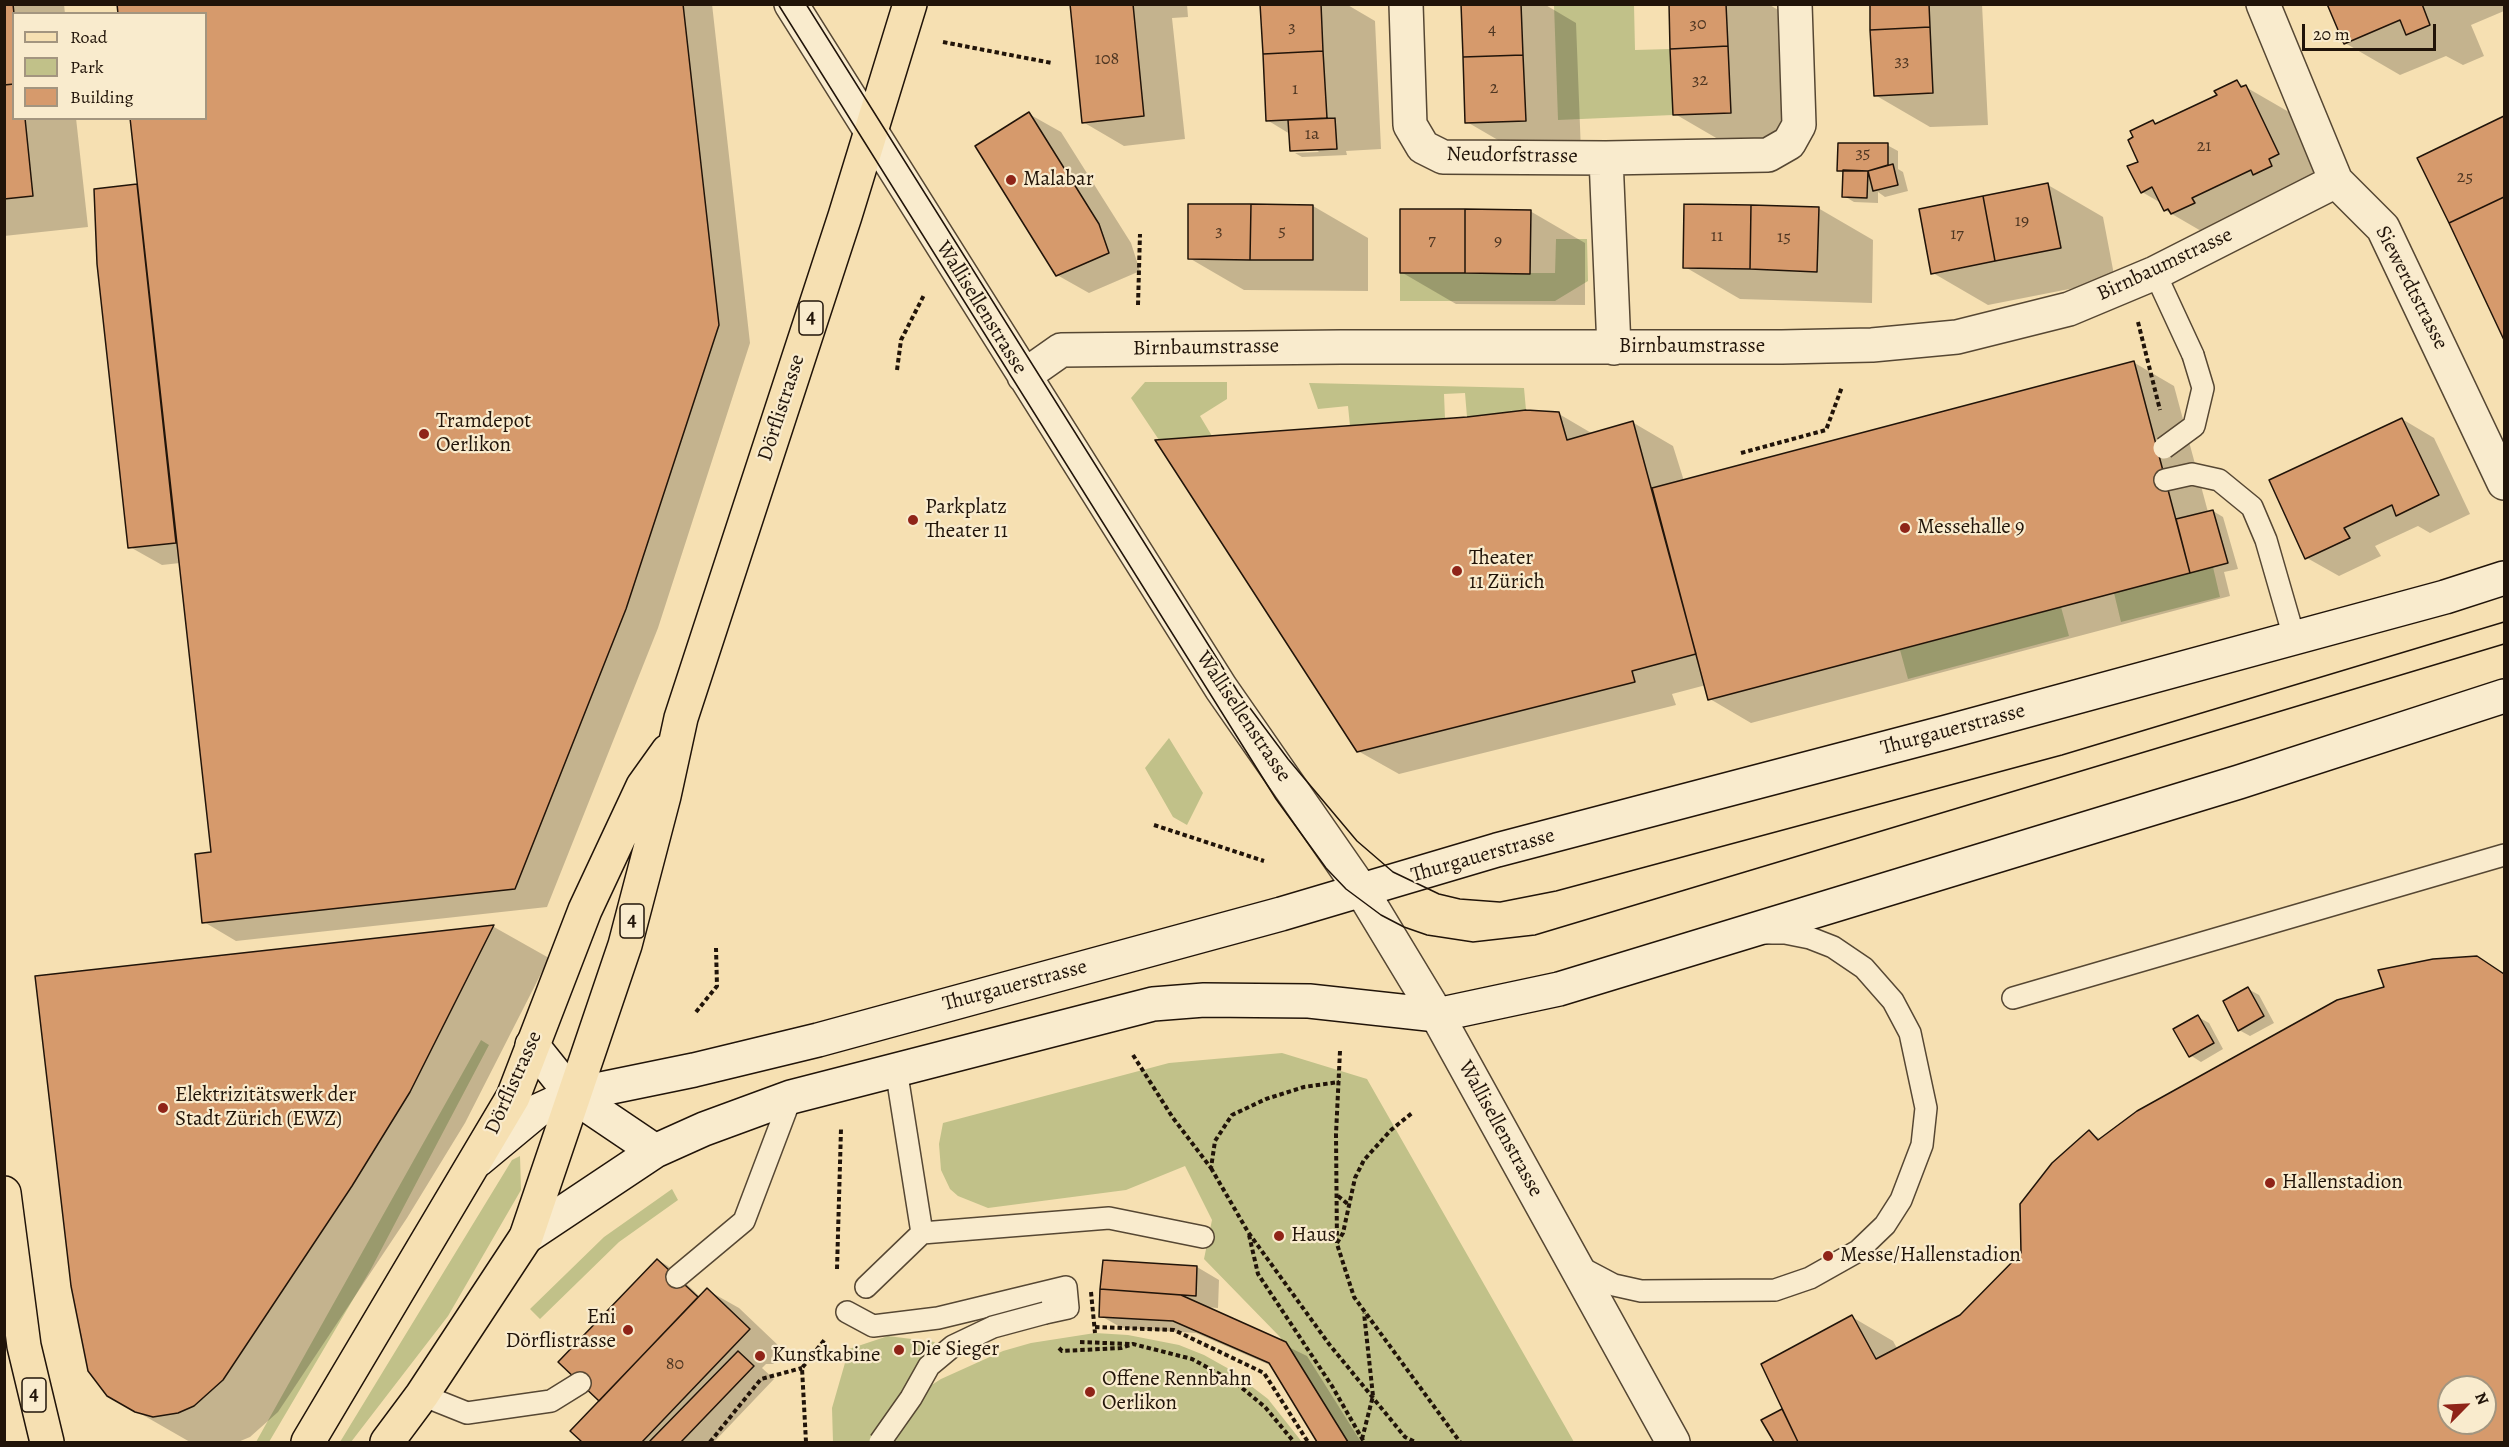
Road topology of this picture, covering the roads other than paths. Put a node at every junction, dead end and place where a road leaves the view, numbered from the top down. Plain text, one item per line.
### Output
1 (791, 4) edge
2 (910, 4) edge
3 (1406, 4) edge
4 (1795, 4) edge
5 (2263, 4) edge
6 (870, 130) junction
7 (1606, 158) junction
8 (2336, 182) junction
9 (2155, 273) junction
10 (1614, 348) junction
11 (1024, 376) junction
12 (2164, 448) dead end
13 (2171, 479) road end
14 (2505, 483) edge
15 (2505, 578) edge
16 (2294, 637) junction
17 (2505, 696) edge
18 (675, 742) junction
19 (2505, 855) edge
20 (1362, 891) junction
21 (1744, 933) junction
22 (2013, 998) dead end
23 (1437, 1015) junction
24 (532, 1045) junction
25 (896, 1068) junction
26 (572, 1095) junction
27 (791, 1097) junction
28 (655, 1151) junction
29 (477, 1160) junction
30 (4, 1193) edge
31 (922, 1233) junction
32 (526, 1237) junction
33 (1203, 1237) dead end
34 (1574, 1264) junction
35 (677, 1277) dead end
36 (866, 1287) dead end
37 (847, 1312) road end
38 (580, 1383) dead end
39 (422, 1395) junction
40 (47, 1443) edge
41 (308, 1443) edge
42 (387, 1443) edge
43 (880, 1443) edge
44 (1673, 1443) edge

1 - 6 street, Wallisellenstrasse
2 - 6 main road, Dörflistrasse / 4
3 - 7 street, Neudorfstrasse
4 - 7 street, Neudorfstrasse
5 - 8 street, Siewerdtstrasse
6 - 11 street, Wallisellenstrasse
6 - 18 main road, Dörflistrasse / 4
7 - 10 street, Neudorfstrasse
8 - 9 street, Birnbaumstrasse
8 - 14 street, Siewerdtstrasse
9 - 10 street, Birnbaumstrasse
9 - 12 lane, bridge
10 - 11 street, Birnbaumstrasse
11 - 20 street, Wallisellenstrasse
13 - 16 lane
15 - 16 street, Thurgauerstrasse
16 - 20 street, Thurgauerstrasse
17 - 21 street
18 - 24 main road, Dörflistrasse / 4
18 - 26 main road, Dörflistrasse / 4
19 - 22 lane
20 - 23 street, Wallisellenstrasse
20 - 26 street, Thurgauerstrasse
21 - 23 street
21 - 34 lane
23 - 25 street
23 - 34 street, Wallisellenstrasse
24 - 26 street
24 - 29 main road, Dörflistrasse / 4
25 - 27 street
25 - 31 lane
26 - 28 street
26 - 29 street, Thurgauerstrasse
26 - 32 main road, Dörflistrasse / 4
27 - 28 street
27 - 35 lane
28 - 32 street
29 - 41 main road, Dörflistrasse / 4
30 - 40 main road, 4
31 - 33 lane
31 - 36 lane
32 - 39 main road, Dörflistrasse / 4
34 - 44 street, Wallisellenstrasse
37 - 43 lane, bridge
38 - 39 lane
39 - 42 main road, Dörflistrasse / 4

